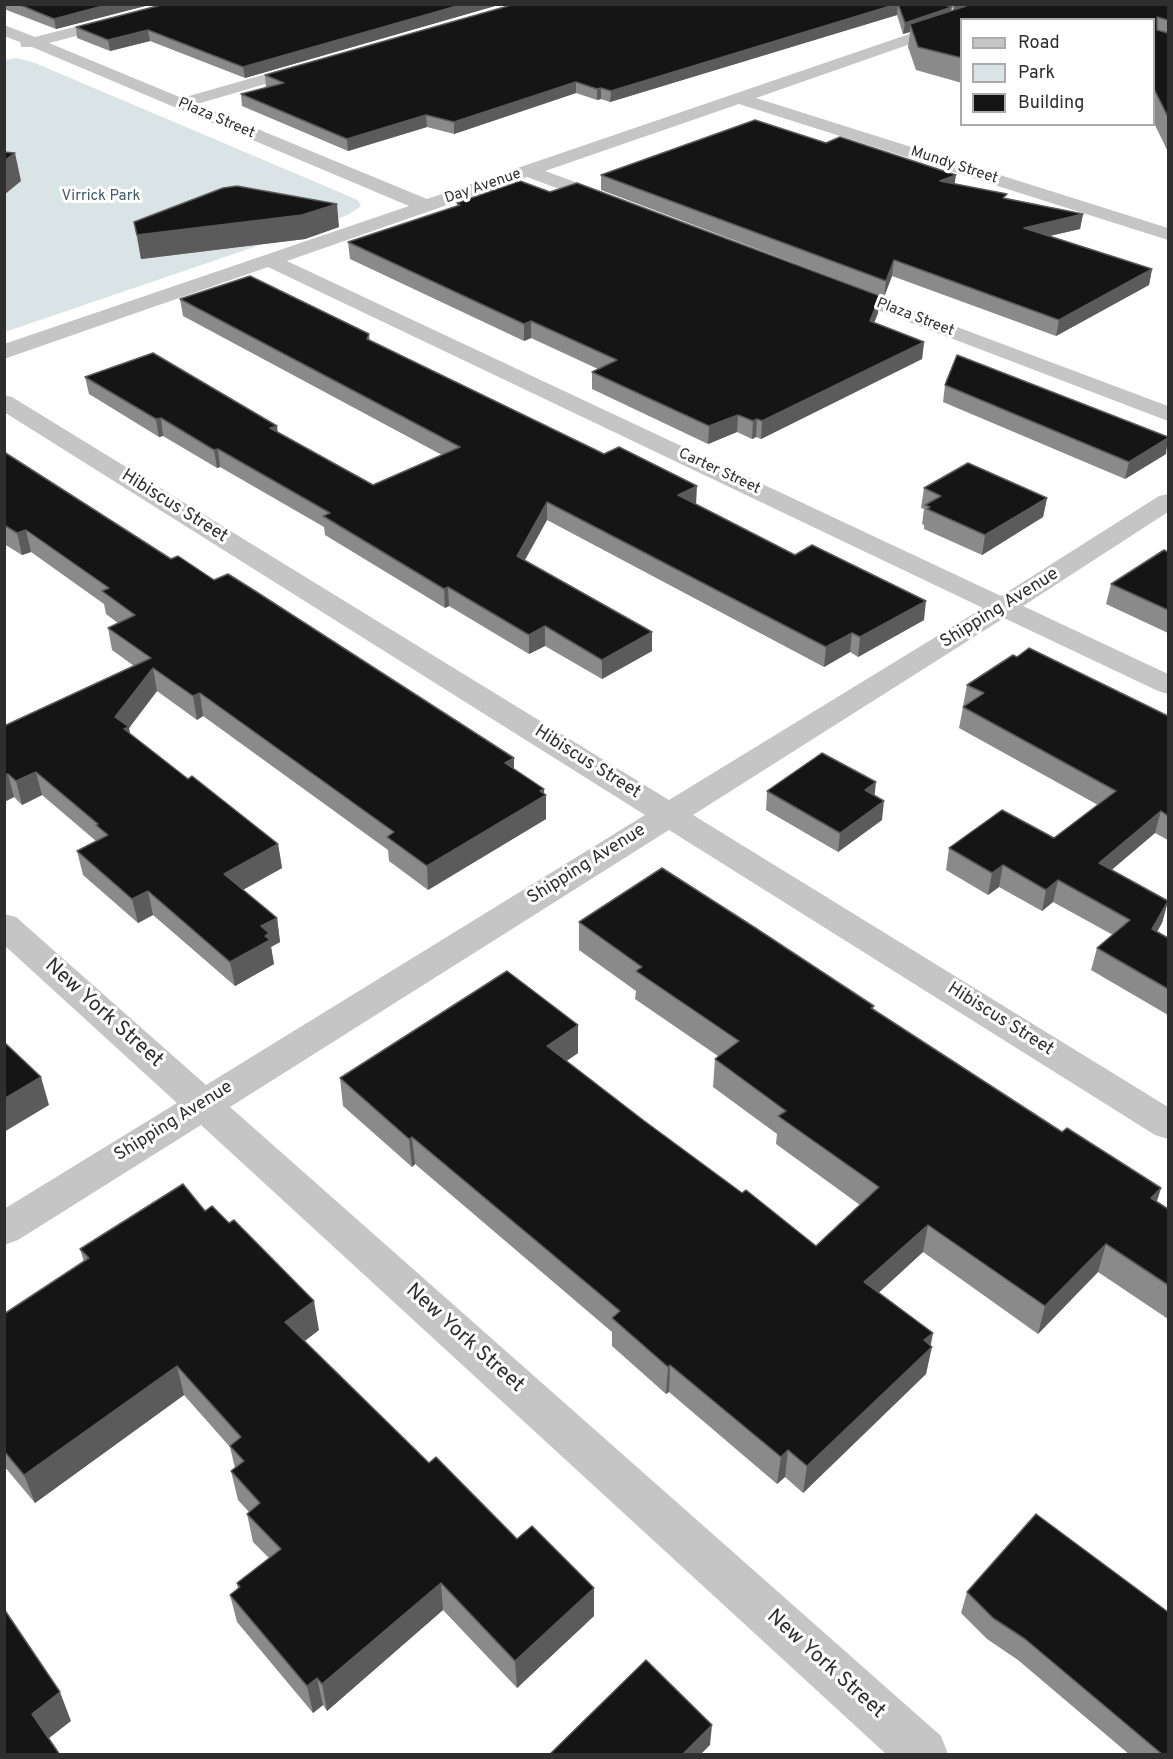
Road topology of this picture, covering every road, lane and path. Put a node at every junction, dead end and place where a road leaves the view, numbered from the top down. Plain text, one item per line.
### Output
1 (184, 4) edge
2 (960, 22) edge
3 (4, 30) edge
4 (32, 42) junction
5 (4, 49) edge
6 (323, 63) edge
7 (739, 98) junction
8 (179, 104) junction
9 (527, 171) junction
10 (427, 206) junction
11 (631, 209) edge
12 (1168, 234) edge
13 (269, 260) junction
14 (821, 282) edge
15 (4, 352) edge
16 (4, 402) edge
17 (1168, 414) edge
18 (1168, 501) edge
19 (1004, 607) junction
20 (1168, 685) edge
21 (670, 814) junction
22 (4, 925) edge
23 (202, 1105) junction
24 (1168, 1125) edge
25 (4, 1229) edge
26 (923, 1755) edge

1 - 4 street
2 - 7 street, Day Avenue
3 - 4 street, Plaza Street
4 - 5 street
4 - 8 street, Plaza Street
6 - 8 street
7 - 9 street, Day Avenue
7 - 12 street, Mundy Street
8 - 10 street, Plaza Street
9 - 10 street, Day Avenue
9 - 11 street
10 - 13 street, Day Avenue
13 - 15 street, Day Avenue
13 - 19 street, Carter Street
14 - 17 street, Plaza Street
16 - 21 street, Hibiscus Street
18 - 19 street, Shipping Avenue
19 - 20 street, Carter Street
19 - 21 street, Shipping Avenue
21 - 23 street, Shipping Avenue
21 - 24 street, Hibiscus Street
22 - 23 street, New York Street
23 - 25 street, Shipping Avenue
23 - 26 street, New York Street

